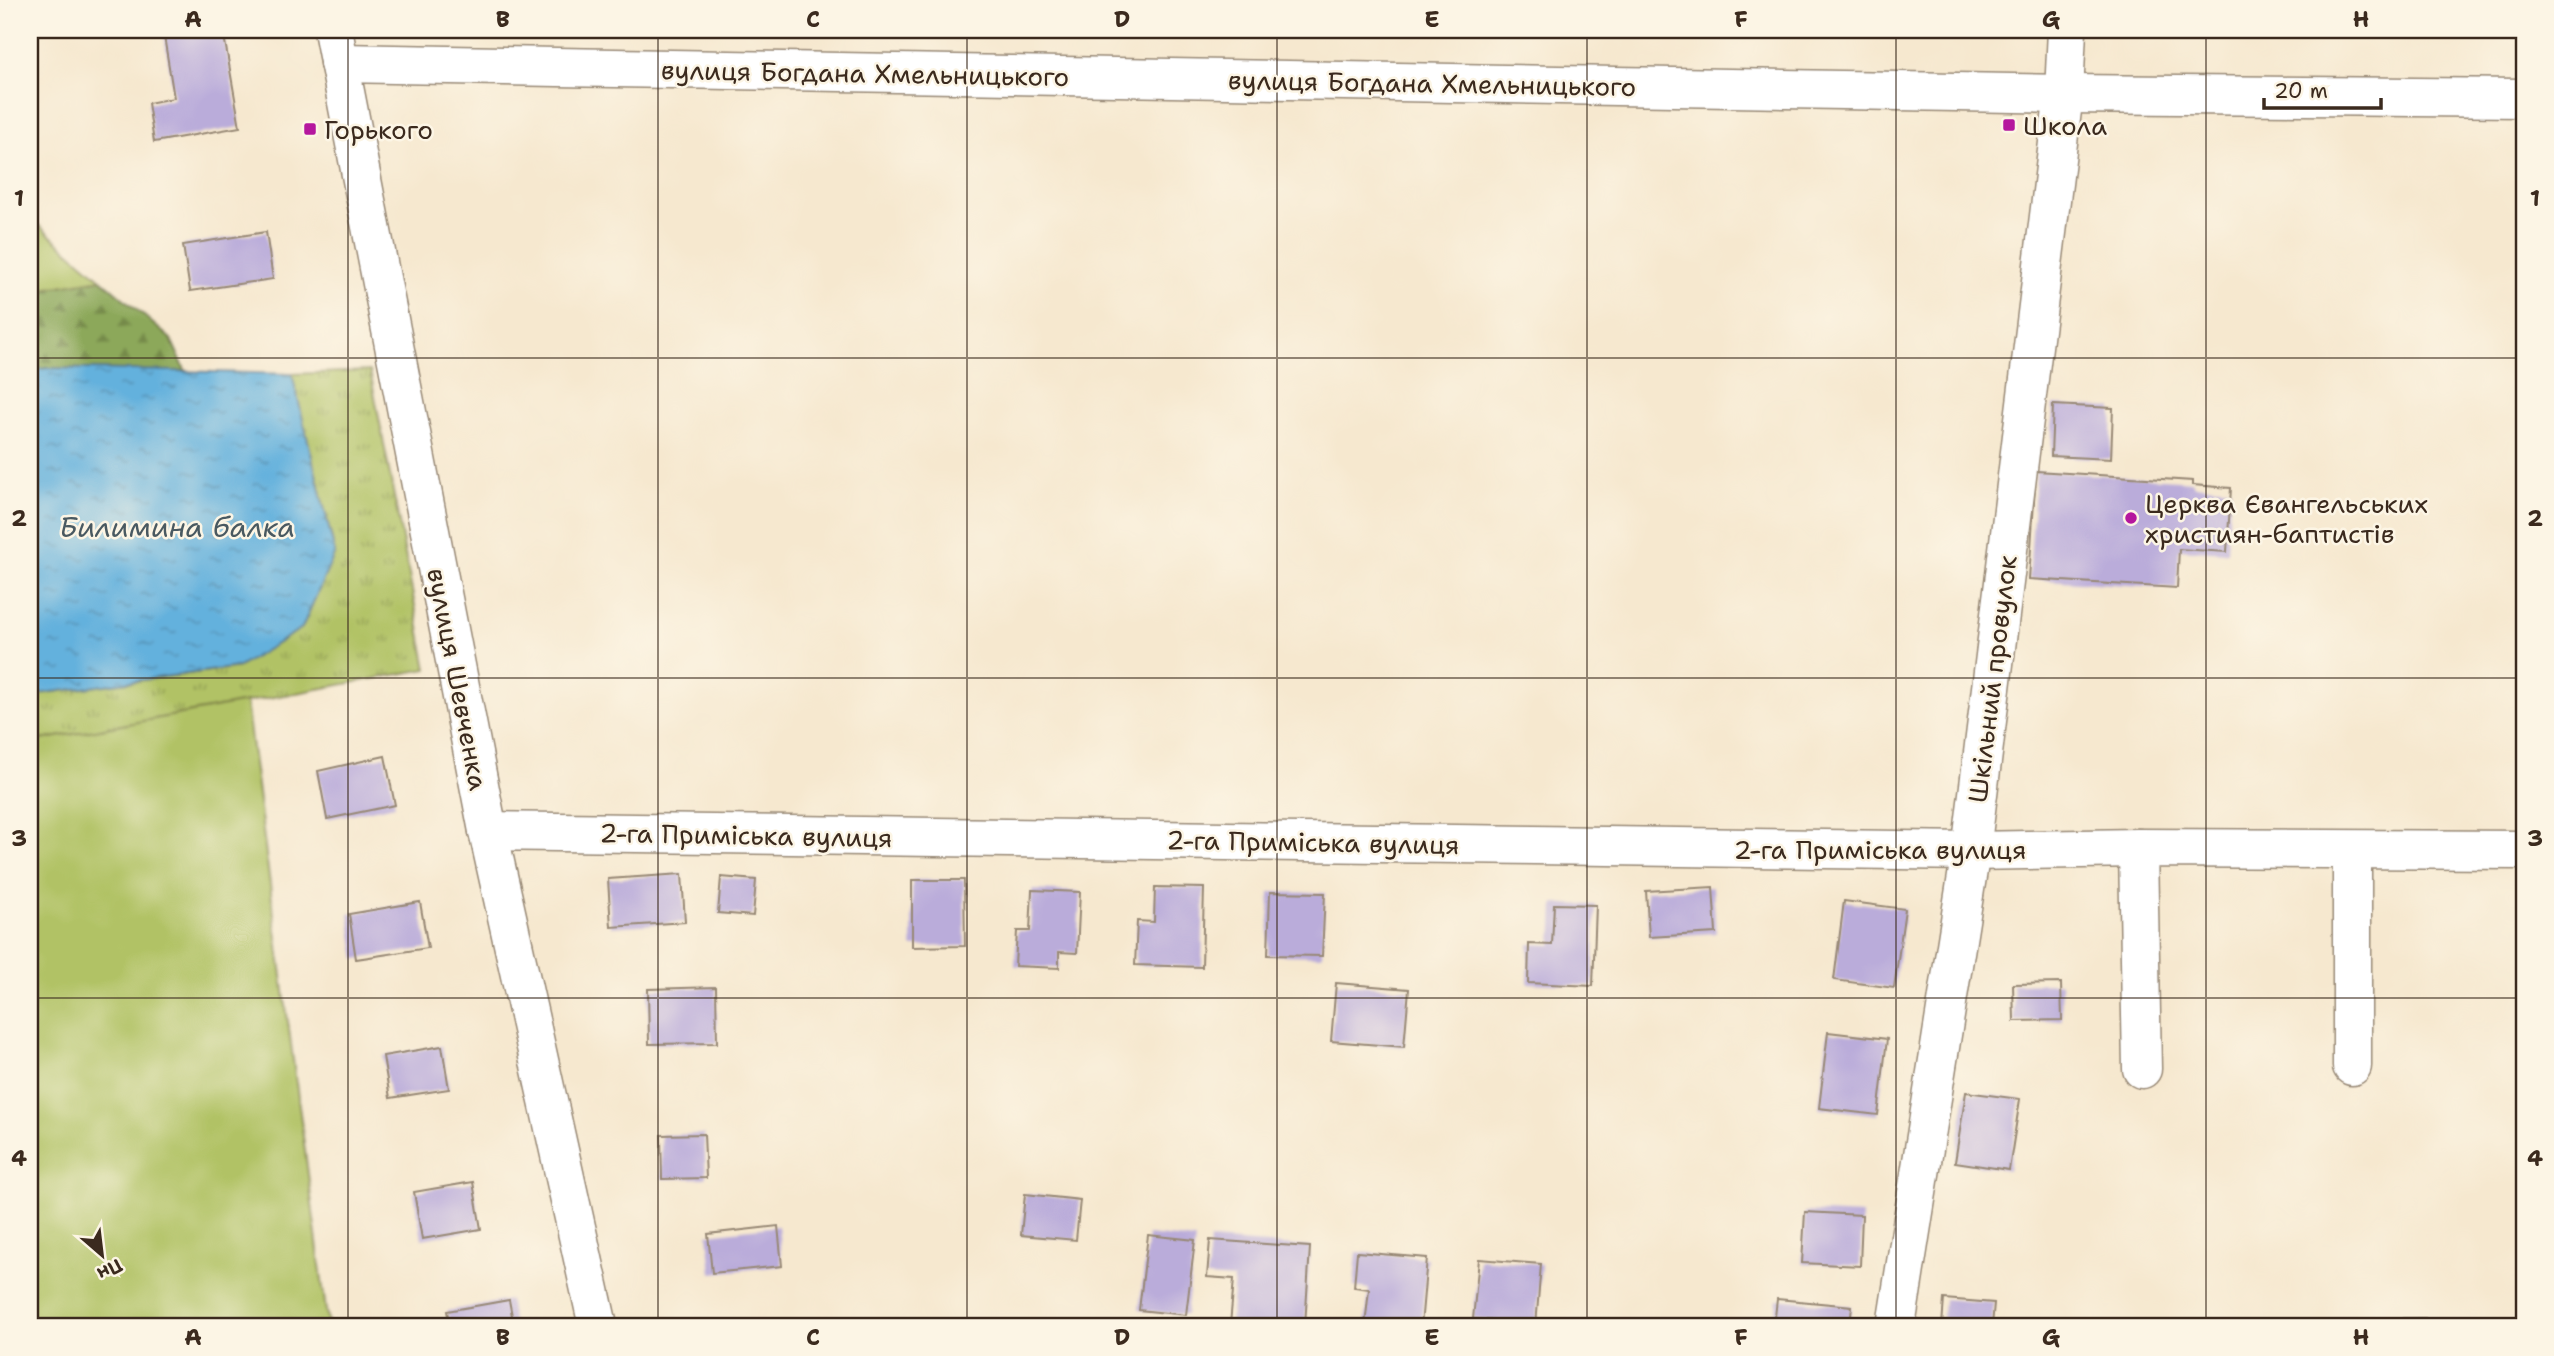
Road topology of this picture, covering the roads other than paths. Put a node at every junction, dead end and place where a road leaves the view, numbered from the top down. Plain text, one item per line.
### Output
1 (2067, 30) edge
2 (336, 47) edge
3 (2064, 94) junction
4 (2524, 98) edge
5 (488, 831) junction
6 (2138, 848) junction
7 (2352, 850) junction
8 (2524, 850) edge
9 (1971, 851) junction
10 (2352, 1066) dead end
11 (2142, 1069) dead end
12 (598, 1326) edge
13 (1896, 1326) edge

1 - 3 street, Шкільний провулок
2 - 3 street, вулиця Богдана Хмельницького
2 - 5 street, вулиця Шевченка
3 - 4 street, вулиця Богдана Хмельницького
3 - 9 street, Шкільний провулок
5 - 9 street, 2-га Приміська вулиця
5 - 12 street, вулиця Шевченка
6 - 7 street, 2-га Приміська вулиця
6 - 9 street, 2-га Приміська вулиця
6 - 11 street
7 - 8 street, 2-га Приміська вулиця
7 - 10 street
9 - 13 street, Шкільний провулок

